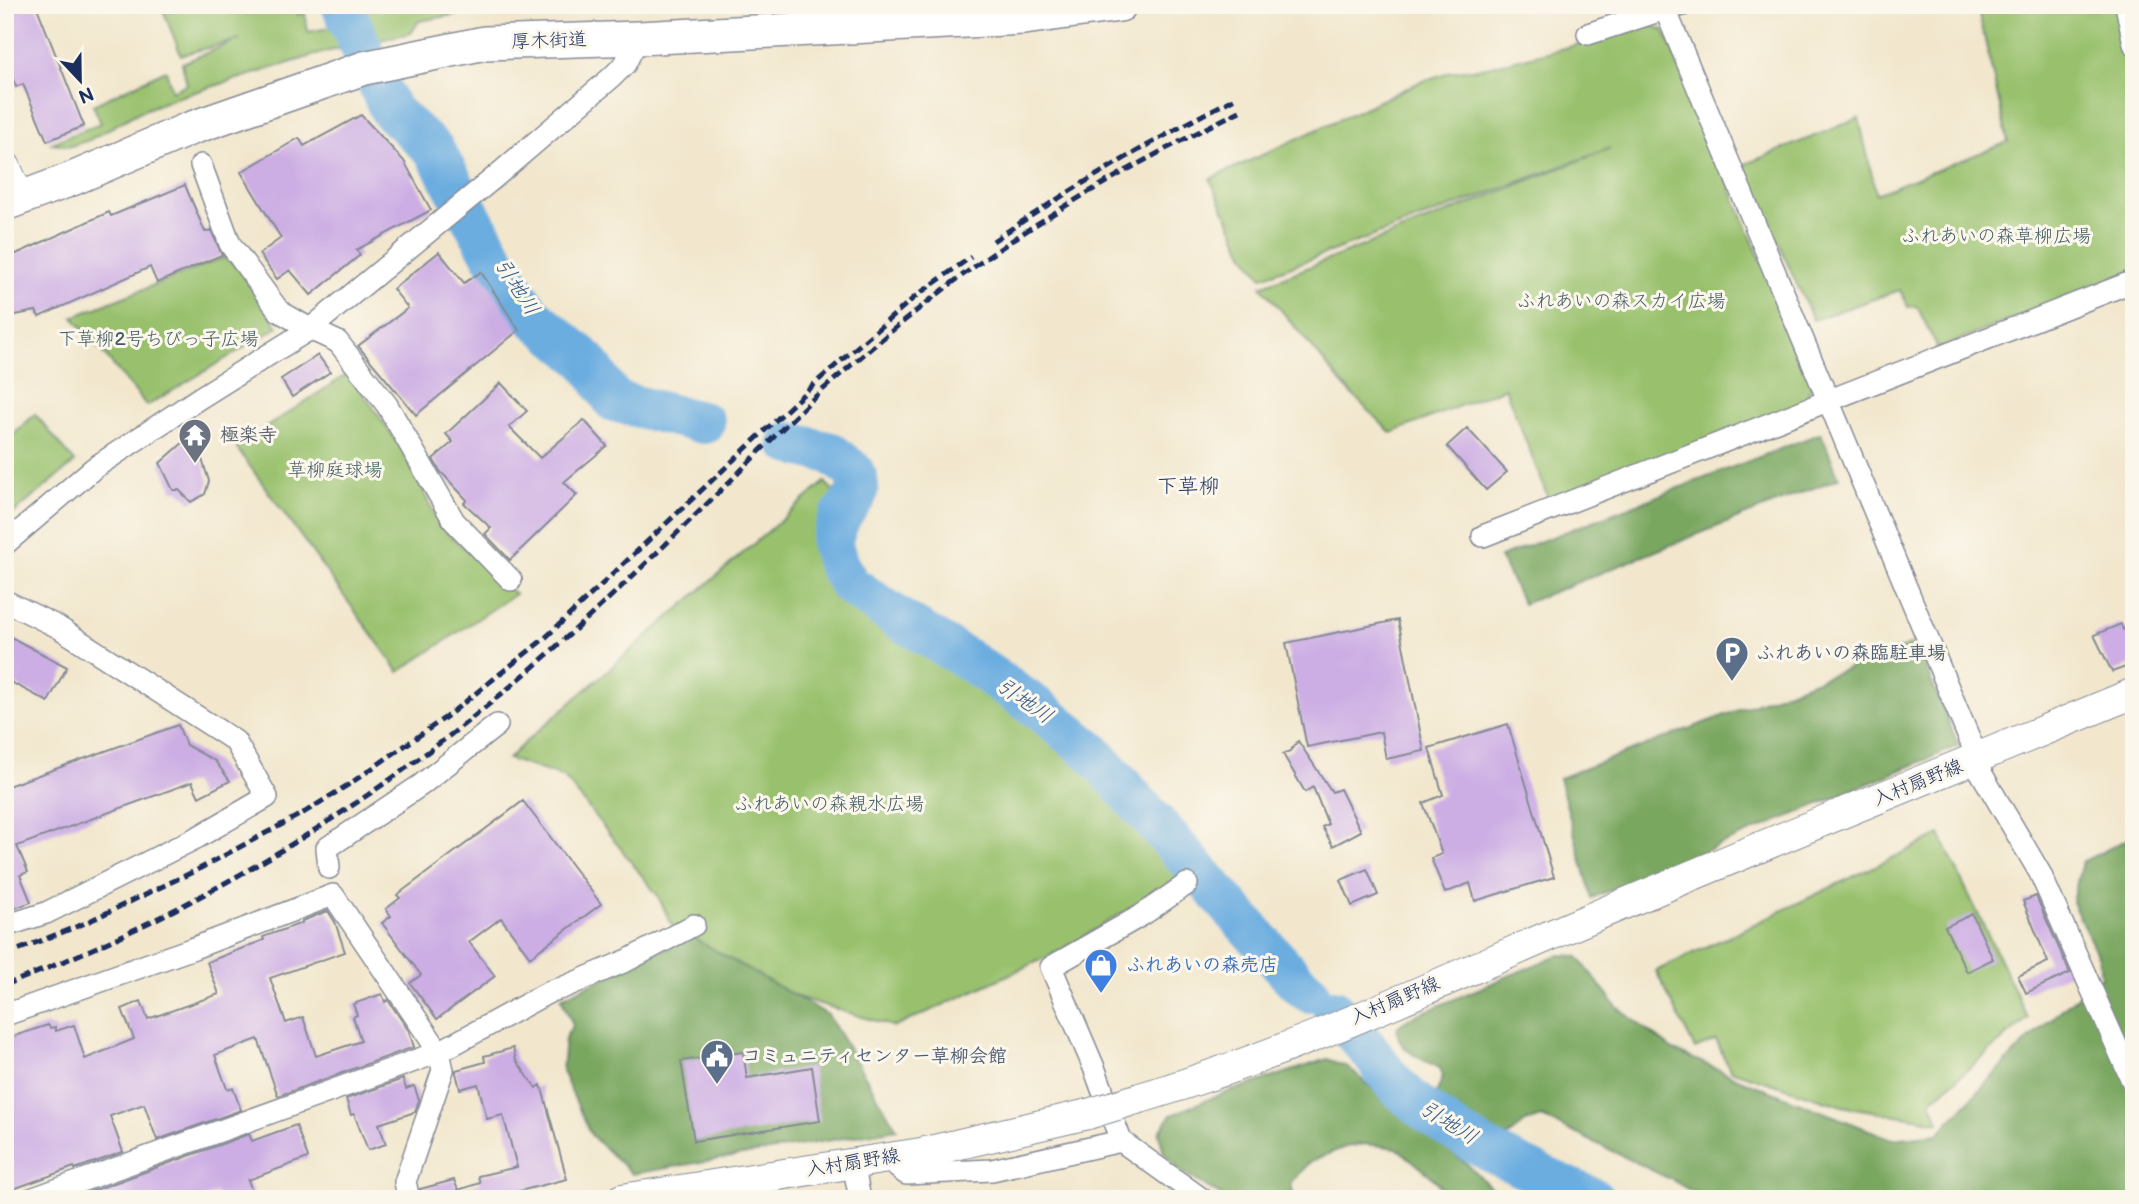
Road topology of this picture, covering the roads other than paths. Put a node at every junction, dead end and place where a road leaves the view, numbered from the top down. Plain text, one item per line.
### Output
1 (1120, 5) edge
2 (2126, 5) edge
3 (1674, 7) edge
4 (1588, 34) dead end
5 (638, 38) junction
6 (2134, 44) edge
7 (201, 165) dead end
8 (5, 166) edge
9 (13, 202) edge
10 (2134, 281) edge
11 (310, 329) junction
12 (1829, 399) junction
13 (1483, 536) dead end
14 (5, 544) edge
15 (510, 580) dead end
16 (5, 601) edge
17 (2134, 693) edge
18 (497, 725) dead end
19 (1978, 758) junction
20 (329, 869) dead end
21 (1187, 884) dead end
22 (694, 925) dead end
23 (5, 926) edge
24 (5, 1015) edge
25 (439, 1052) junction
26 (2134, 1085) edge
27 (1121, 1141) junction
28 (885, 1158) junction
29 (853, 1163) junction
30 (31, 1199) edge
31 (409, 1199) edge
32 (622, 1199) edge
33 (860, 1199) edge
34 (1202, 1199) edge

1 - 5 main road, 厚木街道
2 - 6 street
3 - 4 street
3 - 12 street
5 - 9 main road, 厚木街道
5 - 11 street
7 - 11 street
8 - 9 street
10 - 12 street
11 - 14 street
11 - 15 street
12 - 13 street
12 - 19 street
16 - 23 street
17 - 19 street, 入村扇野線
18 - 20 street
19 - 26 street
19 - 28 street, 入村扇野線, bridge
21 - 27 street
22 - 25 street
24 - 25 street
25 - 30 street
25 - 31 street
27 - 28 street
27 - 34 street
28 - 29 street, 入村扇野線
29 - 32 street, 入村扇野線
29 - 33 street

